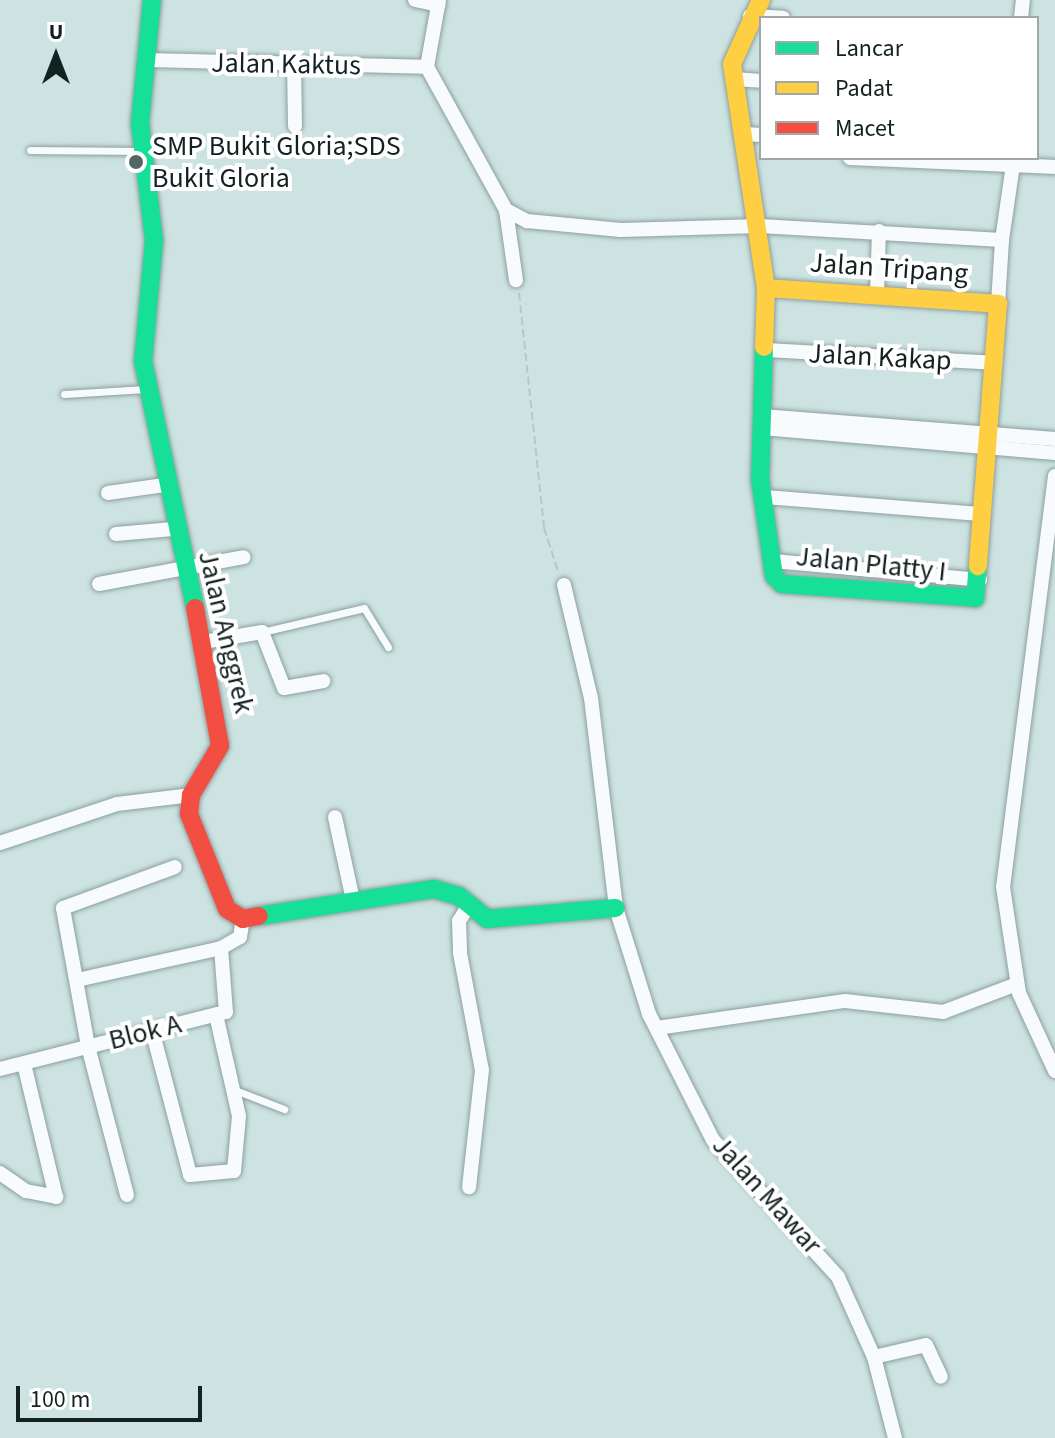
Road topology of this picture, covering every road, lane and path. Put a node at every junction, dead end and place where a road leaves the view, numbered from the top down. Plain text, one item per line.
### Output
1 (152, 0) edge
2 (415, 0) edge
3 (761, 0) edge
4 (438, 2) edge
5 (750, 16) junction
6 (759, 17) edge
7 (144, 60) junction
8 (294, 63) junction
9 (427, 67) junction
10 (734, 79) junction
11 (759, 81) edge
12 (295, 126) dead end
13 (755, 143) edge
14 (30, 150) dead end
15 (142, 151) junction
16 (936, 160) edge
17 (1021, 162) edge
18 (1055, 167) edge
19 (506, 210) junction
20 (760, 226) junction
21 (879, 231) junction
22 (1002, 240) junction
23 (516, 280) joint
24 (766, 288) junction
25 (877, 294) junction
26 (998, 304) junction
27 (765, 350) junction
28 (995, 363) junction
29 (146, 389) junction
30 (64, 394) dead end
31 (762, 422) junction
32 (1055, 439) edge
33 (988, 440) junction
34 (1055, 453) edge
35 (1055, 476) edge
36 (164, 485) junction
37 (108, 493) dead end
38 (765, 497) junction
39 (983, 514) junction
40 (173, 529) junction
41 (116, 534) dead end
42 (244, 557) dead end
43 (184, 572) junction
44 (99, 584) dead end
45 (564, 585) joint
46 (262, 632) junction
47 (203, 642) junction
48 (388, 647) dead end
49 (323, 681) dead end
50 (191, 795) junction
51 (335, 817) dead end
52 (0, 843) edge
53 (175, 867) dead end
54 (353, 900) junction
55 (469, 905) junction
56 (616, 908) junction
57 (243, 919) junction
58 (221, 948) junction
59 (77, 980) junction
60 (1017, 984) junction
61 (216, 1015) junction
62 (657, 1028) junction
63 (152, 1030) junction
64 (88, 1046) junction
65 (24, 1064) junction
66 (0, 1069) edge
67 (1055, 1071) edge
68 (235, 1090) junction
69 (284, 1109) dead end
70 (0, 1173) edge
71 (469, 1187) dead end
72 (127, 1195) dead end
73 (874, 1357) junction
74 (941, 1377) dead end
75 (895, 1438) edge

1 - 7 street, Jalan Anggrek
2 - 4 street
3 - 5 street, Jalan Platty I
4 - 9 street
5 - 6 street
5 - 10 street, Jalan Platty I
7 - 8 street, Jalan Kaktus
7 - 15 street, Jalan Anggrek
8 - 9 street, Jalan Kaktus
8 - 12 street
9 - 19 street
10 - 11 street
10 - 13 street, Jalan Platty I
13 - 20 street, Jalan Platty I
14 - 15 lane
15 - 29 street, Jalan Anggrek
16 - 17 street
17 - 18 street
17 - 22 street
19 - 20 street
19 - 23 street
20 - 21 street
20 - 24 street, Jalan Platty I
21 - 22 street
21 - 25 street
22 - 26 street
23 - 45 path
24 - 25 street, Jalan Tripang
24 - 27 street, Jalan Platty I
25 - 26 street, Jalan Tripang
26 - 28 street, Jalan Tripang
27 - 28 street, Jalan Kakap
27 - 31 street, Jalan Platty I
28 - 33 street, Jalan Platty I
29 - 30 lane
29 - 36 street, Jalan Anggrek
31 - 33 street
31 - 38 street, Jalan Platty I
32 - 33 street
33 - 34 street
33 - 39 street, Jalan Platty I
35 - 60 street
36 - 37 street
36 - 40 street, Jalan Anggrek
38 - 39 street
38 - 39 street, Jalan Platty I
40 - 41 street
40 - 43 street, Jalan Anggrek
42 - 43 street
43 - 44 street
43 - 47 street, Jalan Anggrek
45 - 56 street, Jalan Mawar
46 - 47 street
46 - 48 lane
46 - 49 street
47 - 50 street, Jalan Anggrek
50 - 52 street
50 - 57 street
51 - 54 street
53 - 59 street
54 - 55 street
54 - 57 street
55 - 56 street
55 - 71 street
56 - 62 street, Jalan Mawar
57 - 58 street
58 - 59 street
58 - 61 street, Blok A
59 - 64 street
60 - 62 street
60 - 67 street
61 - 63 street, Blok A
61 - 68 street
62 - 73 street, Jalan Mawar
63 - 64 street, Blok A
63 - 68 street
64 - 65 street, Blok A
64 - 72 street
65 - 66 street, Blok A
65 - 70 street
68 - 69 lane
73 - 74 street
73 - 75 street, Jalan Mawar

